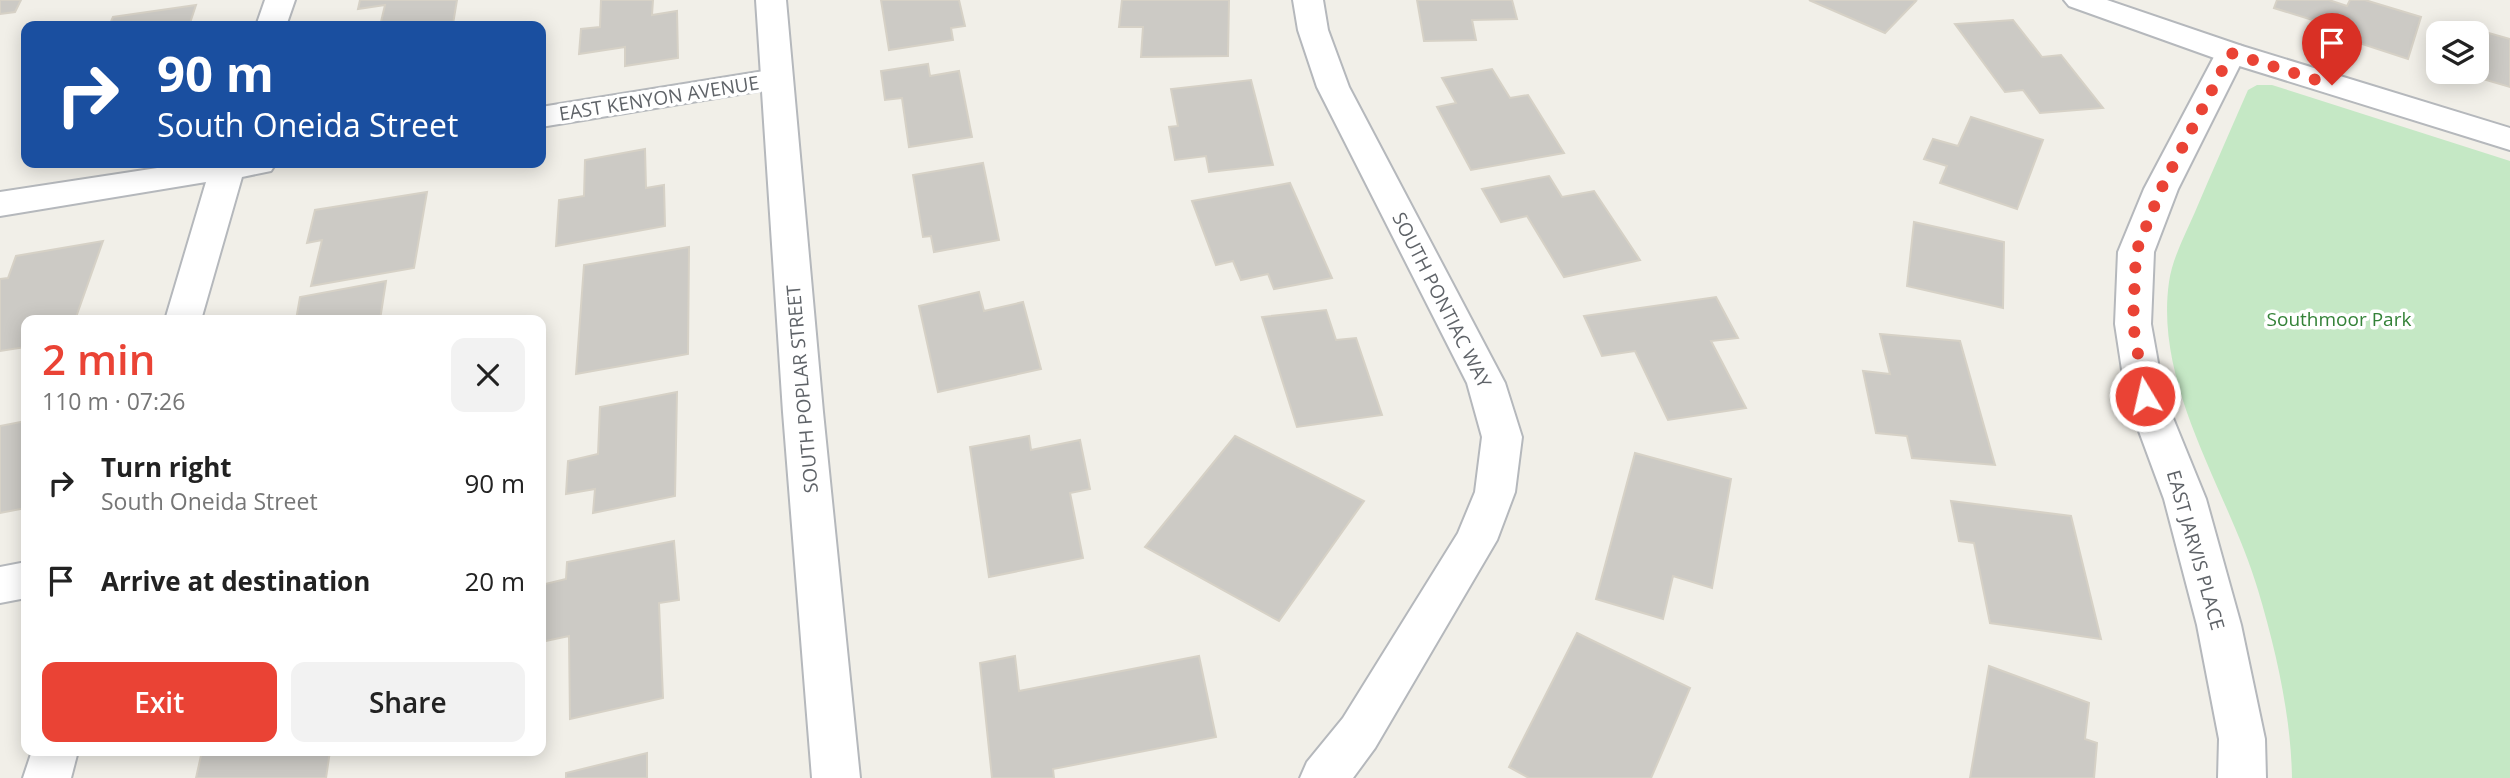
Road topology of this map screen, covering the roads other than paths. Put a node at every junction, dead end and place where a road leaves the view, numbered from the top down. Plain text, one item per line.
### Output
1 (280, 0) edge
2 (771, 0) edge
3 (1308, 0) edge
4 (2079, 0) edge
5 (273, 21) edge
6 (2231, 53) junction
7 (777, 79) junction
8 (546, 116) edge
9 (2510, 139) edge
10 (215, 168) edge
11 (238, 168) edge
12 (0, 204) edge
13 (185, 315) edge
14 (21, 581) edge
15 (0, 584) edge
16 (54, 756) edge
17 (47, 778) edge
18 (836, 778) edge
19 (1324, 778) edge
20 (2242, 778) edge

1 - 5 street
2 - 7 street, SOUTH POPLAR STREET
3 - 19 street, SOUTH PONTIAC WAY
4 - 6 street
6 - 9 street
6 - 20 street, EAST JARVIS PLACE
7 - 8 street, EAST KENYON AVENUE
7 - 18 street, SOUTH POPLAR STREET
10 - 12 street
11 - 13 street
14 - 15 street
16 - 17 street

